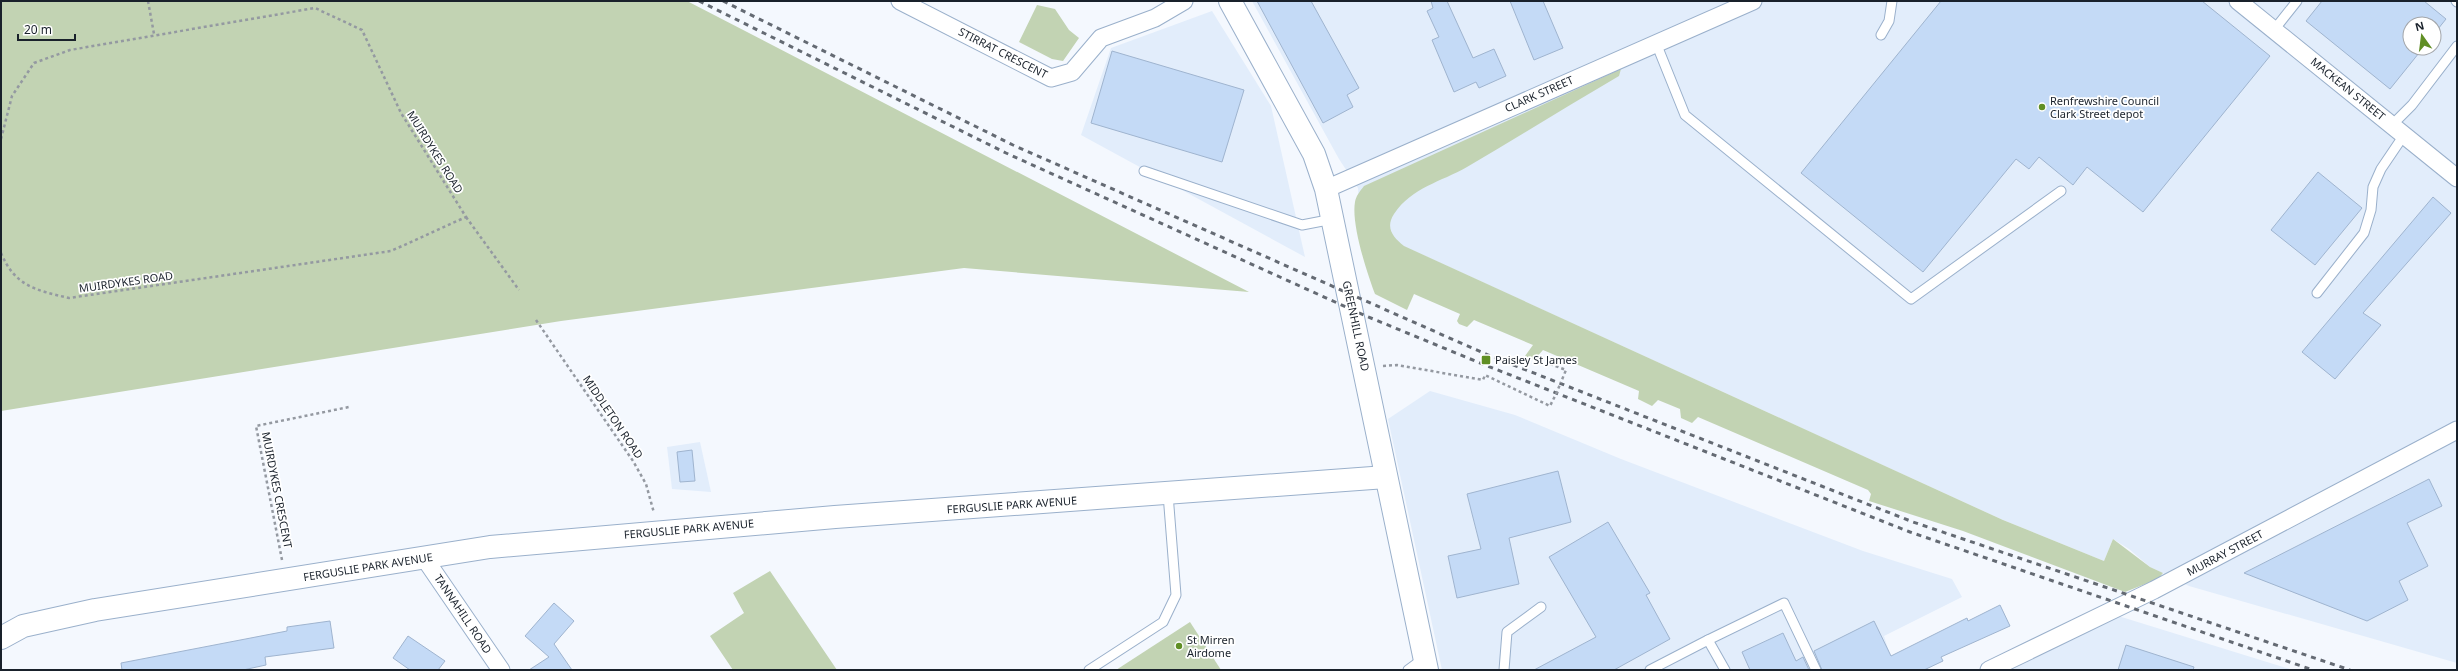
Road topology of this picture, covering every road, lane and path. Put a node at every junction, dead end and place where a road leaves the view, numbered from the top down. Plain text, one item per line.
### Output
1 (148, 1) edge
2 (900, 1) edge
3 (1184, 1) edge
4 (1230, 1) edge
5 (1753, 1) edge
6 (1892, 1) edge
7 (2238, 1) edge
8 (2297, 1) edge
9 (2274, 30) junction
10 (154, 34) junction
11 (1881, 35) dead end
12 (1656, 43) junction
13 (2457, 46) edge
14 (2398, 130) junction
15 (1, 139) edge
16 (1144, 171) dead end
17 (2457, 178) edge
18 (1326, 189) junction
19 (2061, 191) dead end
20 (466, 217) junction
21 (1333, 219) junction
22 (1, 252) edge
23 (519, 290) dead end
24 (2317, 293) dead end
25 (536, 320) dead end
26 (1550, 364) dead end
27 (1397, 365) dead end
28 (349, 407) dead end
29 (2457, 430) edge
30 (1386, 477) junction
31 (1168, 494) junction
32 (659, 531) junction
33 (425, 559) junction
34 (286, 580) junction
35 (1541, 607) dead end
36 (23, 626) junction
37 (1, 628) edge
38 (1, 638) edge
39 (1708, 640) junction
40 (1419, 666) edge
41 (501, 670) edge
42 (1089, 670) edge
43 (1504, 670) edge
44 (1650, 670) edge
45 (1725, 670) edge
46 (1816, 670) edge
47 (1989, 670) edge

1 - 10 path
2 - 3 street, STIRRAT CRESCENT
4 - 18 street, GREENHILL ROAD
5 - 12 street, CLARK STREET
6 - 11 lane
7 - 9 street, MACKEAN STREET
8 - 9 lane
9 - 14 street, MACKEAN STREET
10 - 15 path, MUIRDYKES ROAD
10 - 20 path, MUIRDYKES ROAD
12 - 18 street, CLARK STREET
12 - 19 lane
13 - 14 lane
14 - 17 street, MACKEAN STREET
14 - 24 lane
16 - 21 lane
18 - 21 street, GREENHILL ROAD
20 - 22 path, MUIRDYKES ROAD
20 - 23 path
21 - 30 street, GREENHILL ROAD
25 - 32 path, MIDDLETON ROAD
26 - 27 path, bridge
28 - 34 path, MUIRDYKES CRESCENT
29 - 47 street, MURRAY STREET
30 - 31 street, FERGUSLIE PARK AVENUE
30 - 40 street, GREENHILL ROAD
31 - 32 street, FERGUSLIE PARK AVENUE
31 - 42 lane
32 - 33 street, FERGUSLIE PARK AVENUE
33 - 34 street, FERGUSLIE PARK AVENUE
33 - 41 street, TANNAHILL ROAD
34 - 36 street, FERGUSLIE PARK AVENUE
35 - 43 lane
36 - 37 street
36 - 38 street, FERGUSLIE PARK AVENUE
39 - 44 lane
39 - 45 lane
39 - 46 lane

